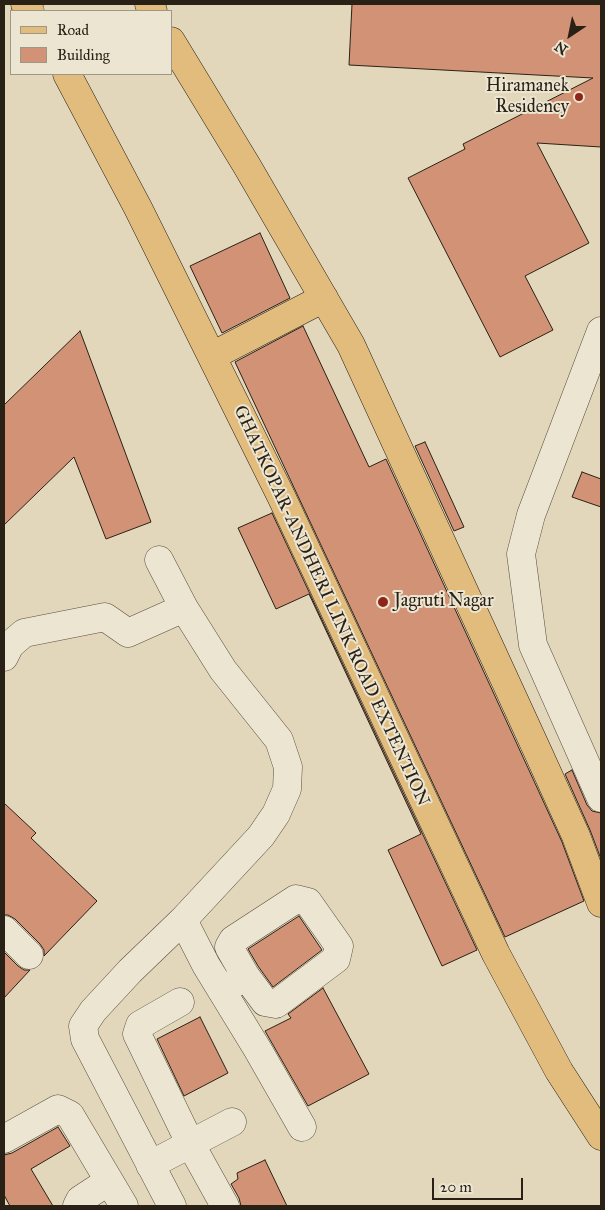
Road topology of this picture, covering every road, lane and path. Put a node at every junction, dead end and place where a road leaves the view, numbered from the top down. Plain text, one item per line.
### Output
1 (172, 43) edge
2 (68, 75) edge
3 (324, 298) junction
4 (601, 331) edge
5 (212, 356) junction
6 (159, 560) dead end
7 (184, 608) junction
8 (4, 657) edge
9 (601, 798) edge
10 (601, 903) edge
11 (183, 920) junction
12 (4, 930) edge
13 (29, 955) dead end
14 (245, 975) dead end
15 (222, 992) junction
16 (180, 1002) dead end
17 (232, 1122) dead end
18 (302, 1127) dead end
19 (601, 1136) edge
20 (4, 1139) edge
21 (190, 1143) junction
22 (109, 1181) junction
23 (161, 1185) edge
24 (77, 1206) edge
25 (124, 1206) edge
26 (224, 1206) edge

1 - 3 main road
2 - 5 main road, GHATKOPAR-ANDHERI LINK ROAD EXTENTION
3 - 5 main road
3 - 10 main road
4 - 9 street
5 - 19 main road, GHATKOPAR-ANDHERI LINK ROAD EXTENTION
6 - 7 street
7 - 8 street
7 - 11 street
11 - 15 street
11 - 23 street
12 - 13 street
14 - 15 street
15 - 18 street
16 - 21 street
17 - 21 street
20 - 22 street
21 - 23 street
21 - 26 street
22 - 24 street
22 - 25 street
23 - 25 street

